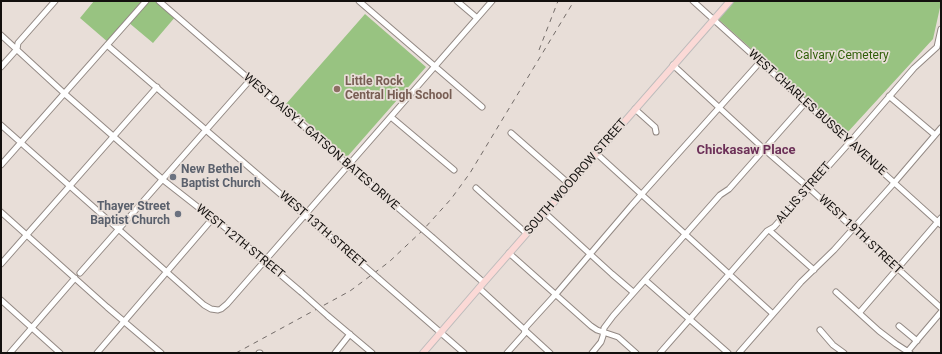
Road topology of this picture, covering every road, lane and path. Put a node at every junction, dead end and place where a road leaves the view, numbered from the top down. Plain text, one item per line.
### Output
1 (55, 1) edge
2 (146, 1) edge
3 (159, 1) edge
4 (359, 1) edge
5 (457, 1) edge
6 (492, 1) edge
7 (693, 1) edge
8 (730, 1) edge
9 (477, 18) junction
10 (713, 19) junction
11 (941, 29) edge
12 (1, 35) edge
13 (107, 45) junction
14 (17, 49) junction
15 (760, 62) junction
16 (673, 65) junction
17 (435, 66) junction
18 (1, 67) edge
19 (250, 80) junction
20 (157, 87) junction
21 (65, 94) junction
22 (889, 96) junction
23 (805, 103) junction
24 (482, 107) dead end
25 (720, 107) junction
26 (635, 109) junction
27 (391, 116) junction
28 (1, 125) edge
29 (941, 128) edge
30 (207, 130) junction
31 (656, 132) dead end
32 (511, 133) dead end
33 (935, 135) junction
34 (113, 136) junction
35 (850, 142) junction
36 (21, 143) junction
37 (764, 149) junction
38 (596, 153) junction
39 (1, 165) edge
40 (349, 166) junction
41 (454, 170) dead end
42 (162, 179) junction
43 (894, 183) junction
44 (569, 184) junction
45 (70, 185) junction
46 (476, 188) dead end
47 (809, 188) junction
48 (642, 194) junction
49 (1, 212) edge
50 (544, 212) junction
51 (305, 215) junction
52 (213, 218) junction
53 (940, 222) edge
54 (853, 228) junction
55 (118, 229) junction
56 (769, 230) junction
57 (526, 233) junction
58 (686, 234) junction
59 (26, 235) junction
60 (509, 253) junction
61 (589, 254) junction
62 (265, 261) junction
63 (1, 264) edge
64 (898, 269) junction
65 (814, 270) junction
66 (167, 271) junction
67 (80, 273) dead end
68 (730, 275) junction
69 (76, 278) junction
70 (645, 280) junction
71 (484, 282) junction
72 (478, 288) junction
73 (633, 292) junction
74 (836, 292) dead end
75 (556, 294) junction
76 (1, 300) edge
77 (941, 308) edge
78 (860, 312) junction
79 (941, 312) edge
80 (773, 314) junction
81 (689, 319) junction
82 (124, 321) junction
83 (899, 326) dead end
84 (32, 328) junction
85 (525, 330) junction
86 (820, 330) dead end
87 (441, 332) junction
88 (604, 332) junction
89 (350, 334) junction
90 (917, 341) junction
91 (909, 352) edge
92 (10, 353) edge
93 (60, 353) edge
94 (97, 353) edge
95 (161, 353) edge
96 (335, 353) edge
97 (372, 353) edge
98 (423, 353) edge
99 (464, 353) edge
100 (507, 353) edge
101 (550, 353) edge
102 (592, 353) edge
103 (636, 353) edge
104 (660, 353) edge
105 (728, 353) edge
106 (739, 353) edge
107 (844, 353) edge

1 - 14 street
2 - 13 street
3 - 19 street, WEST DAISY L GATSON BATES DRIVE
4 - 17 street
5 - 9 street
6 - 9 street
7 - 10 street, WEST CHARLES BUSSEY AVENUE
8 - 10 main road, SOUTH WOODROW STREET
9 - 17 street
10 - 15 street, WEST CHARLES BUSSEY AVENUE
10 - 16 main road, SOUTH WOODROW STREET
11 - 22 street, ALLIS STREET
12 - 14 street, WEST 12TH STREET
13 - 20 street, WEST 13TH STREET
13 - 21 street
14 - 18 street
14 - 21 street, WEST 12TH STREET
15 - 23 street, WEST CHARLES BUSSEY AVENUE
15 - 25 street
16 - 25 street, WEST 19TH STREET
16 - 26 main road, SOUTH WOODROW STREET
17 - 24 street
17 - 27 street
19 - 30 street
19 - 40 street, WEST DAISY L GATSON BATES DRIVE
20 - 30 street, WEST 13TH STREET
20 - 34 street
21 - 34 street, WEST 12TH STREET
21 - 36 street
22 - 33 street
22 - 35 street, ALLIS STREET
23 - 35 street, WEST CHARLES BUSSEY AVENUE
23 - 37 street
25 - 37 street, WEST 19TH STREET
25 - 48 street
26 - 31 street
26 - 38 main road, SOUTH WOODROW STREET
27 - 40 street
27 - 41 street
28 - 36 street
29 - 33 street
30 - 42 street
30 - 51 street, WEST 13TH STREET
32 - 44 street
33 - 43 street
34 - 42 street, WEST 12TH STREET
34 - 45 street
35 - 43 street, WEST CHARLES BUSSEY AVENUE
35 - 47 street, ALLIS STREET
36 - 39 street
36 - 45 street
37 - 47 street, WEST 19TH STREET
37 - 58 street
38 - 44 main road, SOUTH WOODROW STREET
38 - 48 street
40 - 51 street
40 - 71 street, WEST DAISY L GATSON BATES DRIVE, bridge
42 - 52 street, WEST 12TH STREET
42 - 55 street
43 - 53 street, WEST CHARLES BUSSEY AVENUE
43 - 54 street
44 - 50 main road, SOUTH WOODROW STREET
45 - 55 street
45 - 59 street
46 - 57 street
47 - 54 street, WEST 19TH STREET
47 - 56 street, ALLIS STREET
48 - 58 street
48 - 61 street
49 - 59 street
50 - 57 main road, SOUTH WOODROW STREET
50 - 61 street
51 - 62 street
51 - 87 street, WEST 13TH STREET, bridge
52 - 62 street, WEST 12TH STREET
52 - 66 street
53 - 64 street
54 - 64 street, WEST 19TH STREET
54 - 65 street
55 - 66 street
55 - 67 street
56 - 65 street
56 - 68 street, ALLIS STREET
57 - 60 main road, SOUTH WOODROW STREET
58 - 68 street
58 - 70 street
59 - 63 street
59 - 69 street
60 - 71 main road, SOUTH WOODROW STREET
60 - 75 street
61 - 73 street
61 - 75 street
62 - 66 street
62 - 89 street, WEST 12TH STREET, bridge
64 - 77 street, WEST 19TH STREET
64 - 78 street
65 - 80 street
66 - 82 street
68 - 80 street
68 - 81 street, ALLIS STREET
69 - 82 street
69 - 84 street
70 - 73 street
70 - 81 street
71 - 72 main road, SOUTH WOODROW STREET
72 - 85 street
72 - 87 main road, SOUTH WOODROW STREET
73 - 88 street
74 - 78 street
75 - 85 street
75 - 88 street
76 - 84 street
78 - 91 street
79 - 90 street
80 - 106 street
81 - 104 street, ALLIS STREET
81 - 105 street
82 - 94 street
82 - 95 street
83 - 90 street
84 - 92 street
84 - 93 street
85 - 100 street
85 - 101 street
86 - 107 street
87 - 98 main road, SOUTH WOODROW STREET
87 - 99 street, WEST 13TH STREET
88 - 102 street
88 - 103 street
89 - 96 street
89 - 97 street, WEST 12TH STREET
90 - 91 street

